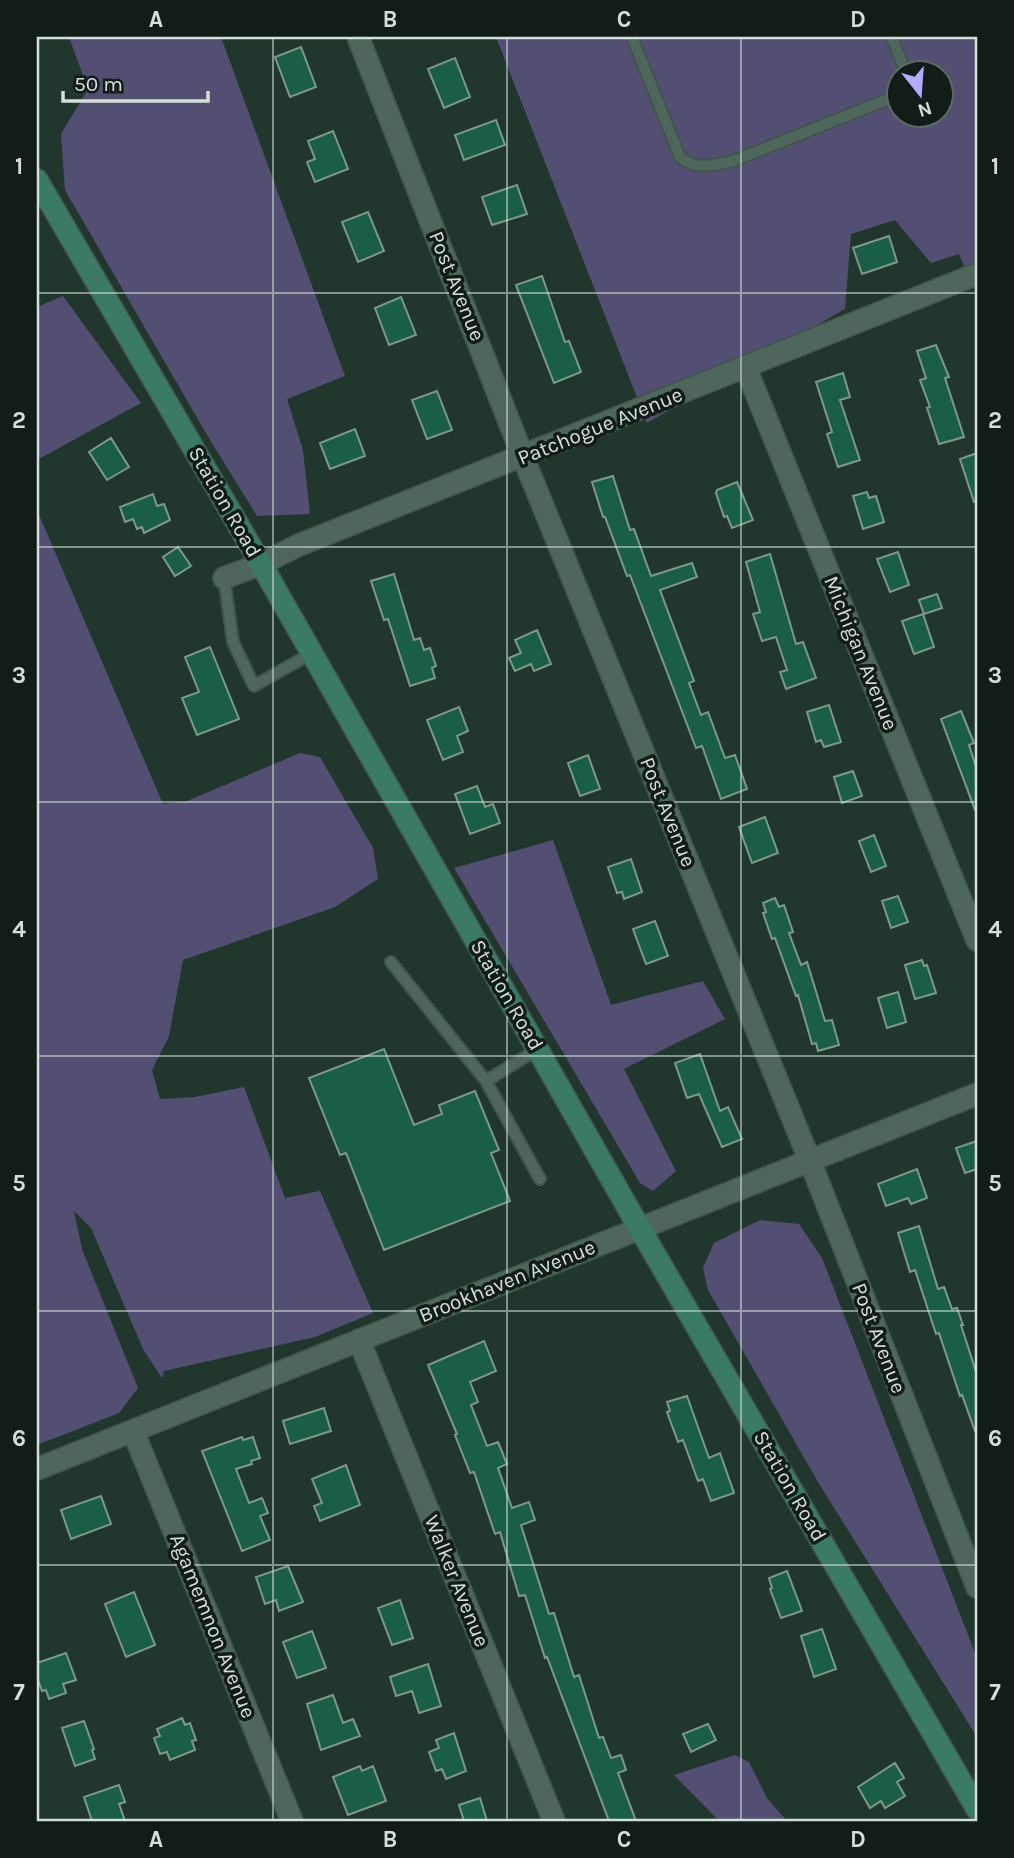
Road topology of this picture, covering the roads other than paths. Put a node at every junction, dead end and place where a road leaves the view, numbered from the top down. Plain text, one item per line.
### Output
1 (358, 37) edge
2 (632, 37) edge
3 (892, 37) edge
4 (901, 60) edge
5 (884, 101) edge
6 (37, 180) edge
7 (975, 282) edge
8 (745, 366) junction
9 (523, 457) junction
10 (261, 564) junction
11 (224, 578) joint
12 (312, 653) junction
13 (977, 940) edge
14 (391, 961) dead end
15 (538, 1049) junction
16 (486, 1081) junction
17 (977, 1094) edge
18 (810, 1161) junction
19 (540, 1179) dead end
20 (640, 1228) junction
21 (359, 1340) junction
22 (133, 1431) junction
23 (37, 1469) edge
24 (977, 1587) edge
25 (977, 1809) edge
26 (292, 1821) edge
27 (554, 1821) edge

1 - 9 street, Post Avenue
2 - 5 lane
3 - 4 lane
6 - 10 main road, Station Road
7 - 8 street, Patchogue Avenue
8 - 9 street, Patchogue Avenue
8 - 13 street, Michigan Avenue
9 - 10 street, Patchogue Avenue
9 - 18 street, Post Avenue
10 - 11 street, Patchogue Avenue
10 - 12 main road, Station Road
11 - 12 lane
12 - 15 main road, Station Road
14 - 16 lane
15 - 16 lane
15 - 20 main road, Station Road
16 - 19 lane
17 - 18 street, Brookhaven Avenue
18 - 20 street, Brookhaven Avenue
18 - 24 street, Post Avenue
20 - 21 street, Brookhaven Avenue
20 - 25 main road, Station Road
21 - 22 street, Brookhaven Avenue
21 - 27 street, Walker Avenue
22 - 23 street, Brookhaven Avenue
22 - 26 street, Agamemnon Avenue

